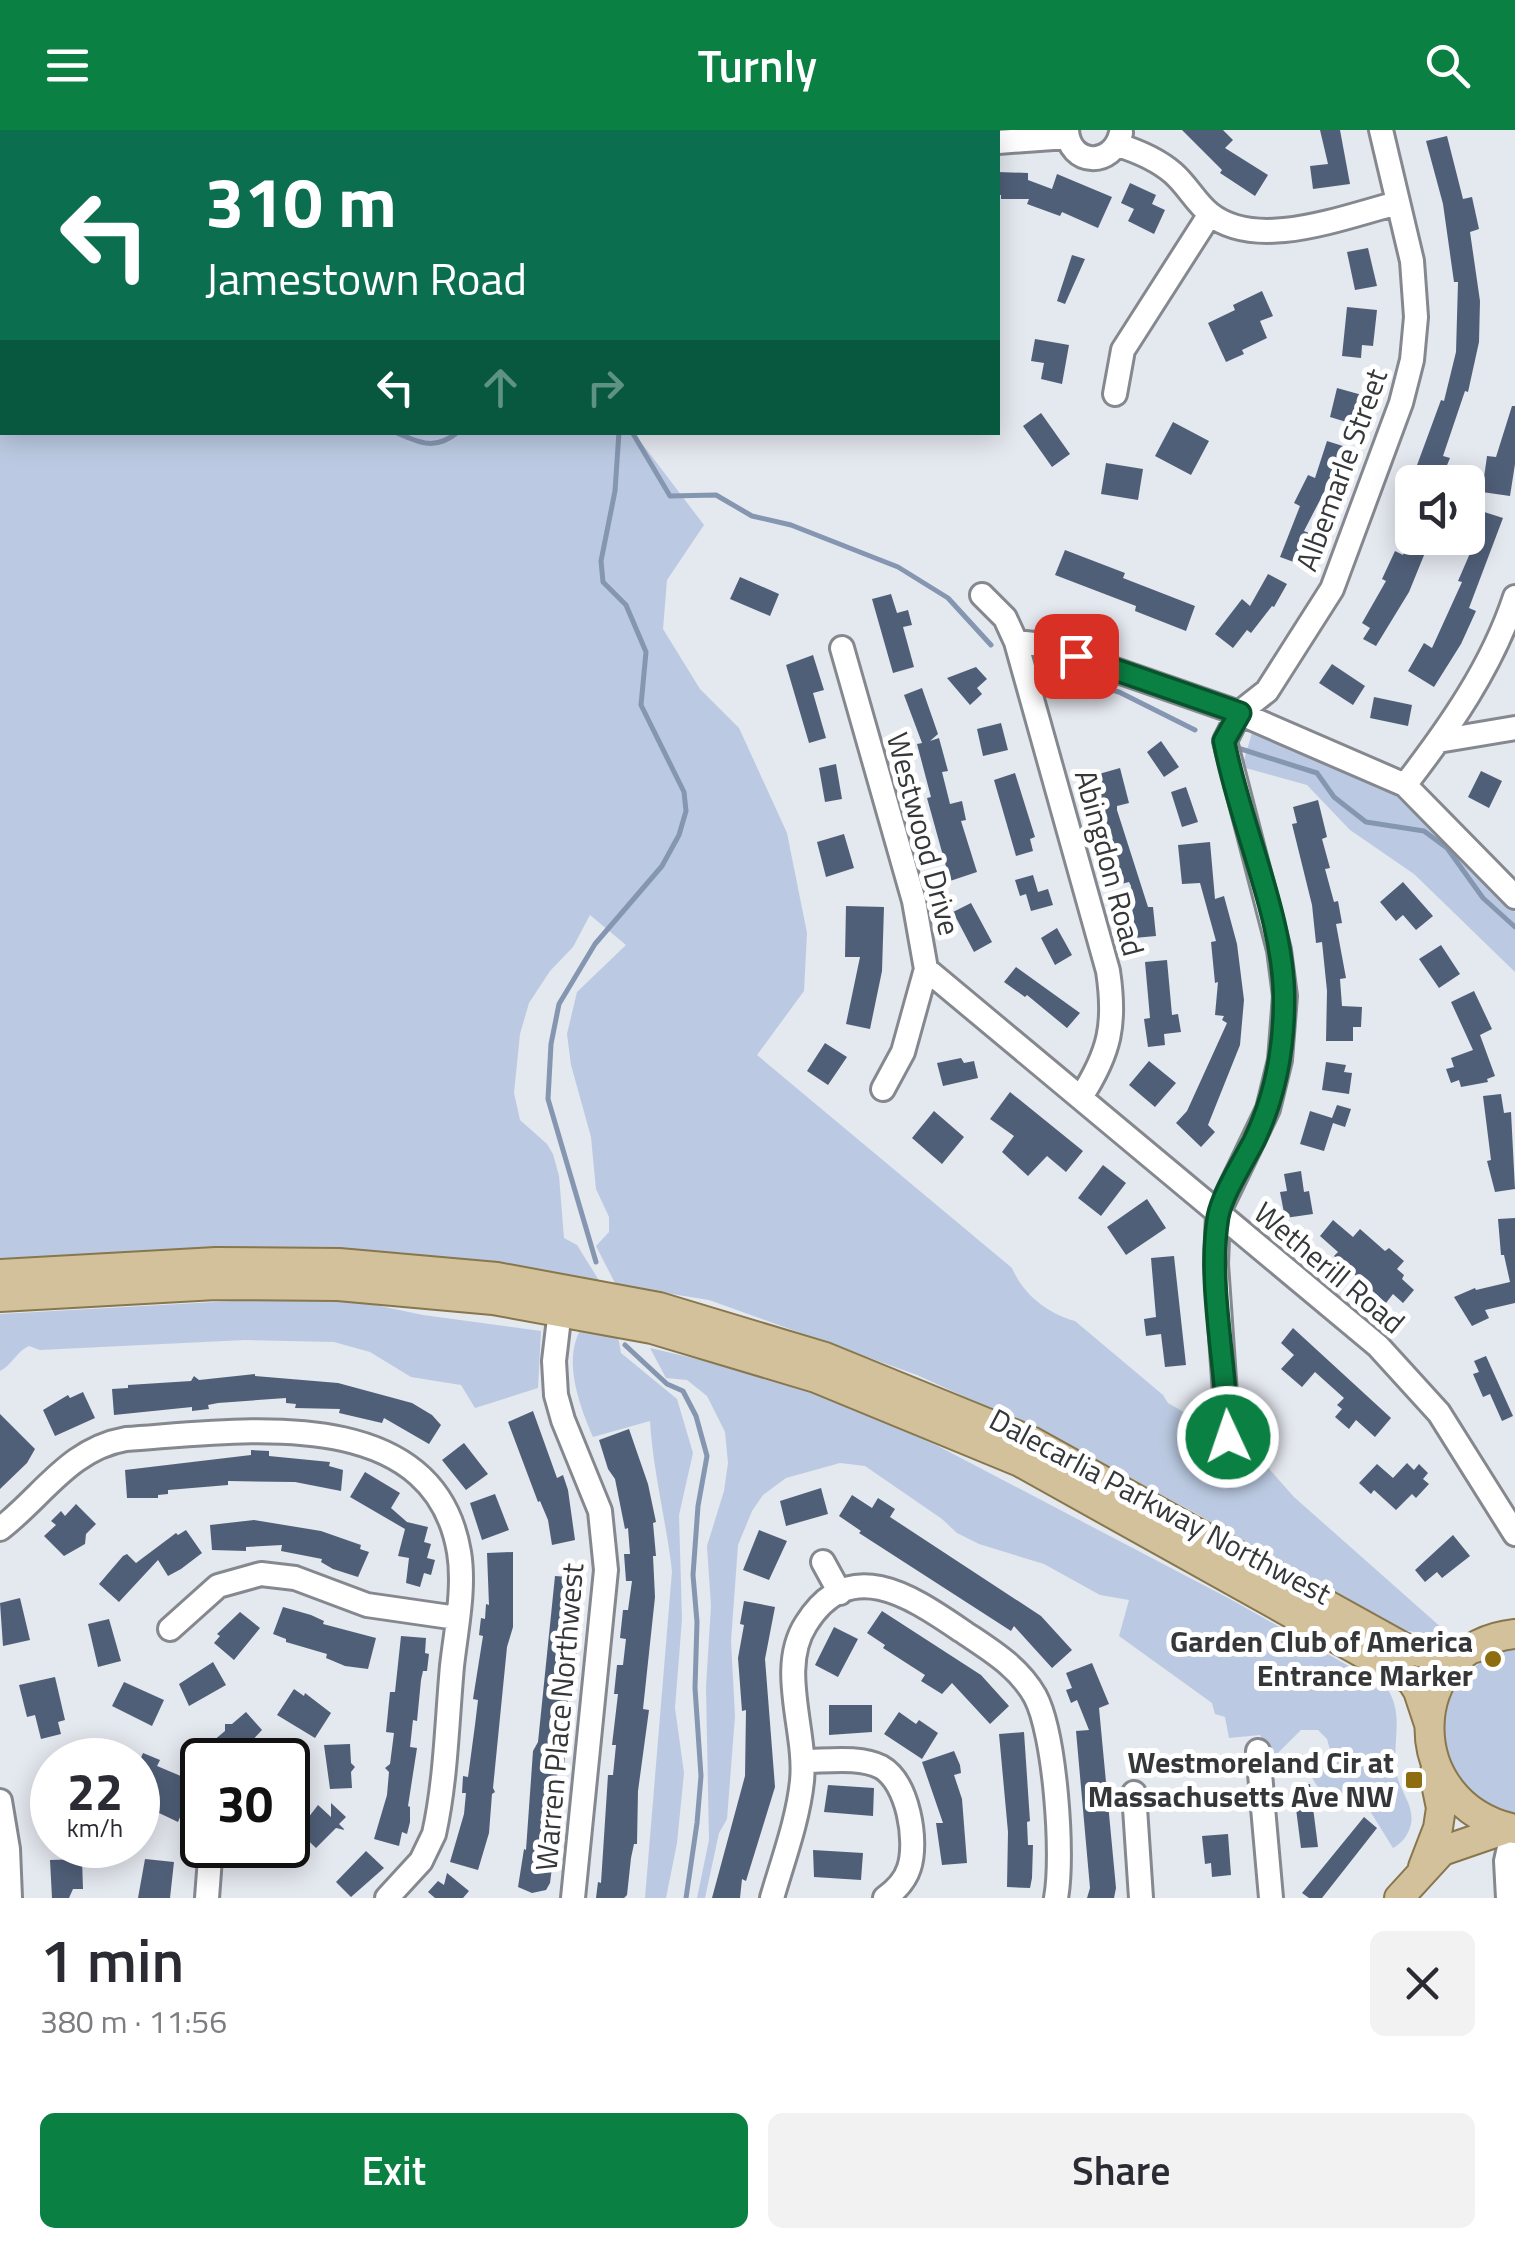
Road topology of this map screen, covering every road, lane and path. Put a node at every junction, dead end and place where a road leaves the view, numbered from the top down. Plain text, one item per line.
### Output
1 (1381, 130) edge
2 (1067, 134) edge
3 (1120, 137) edge
4 (1000, 142) edge
5 (1398, 203) junction
6 (1210, 214) junction
7 (1115, 394) dead end
8 (982, 595) dead end
9 (1515, 597) edge
10 (1016, 642) junction
11 (842, 648) dead end
12 (1240, 713) junction
13 (1515, 728) edge
14 (1438, 741) junction
15 (1405, 785) junction
16 (1515, 896) edge
17 (926, 969) junction
18 (883, 1089) dead end
19 (1080, 1097) junction
20 (1218, 1213) junction
21 (0, 1274) edge
22 (0, 1297) edge
23 (560, 1310) junction
24 (1228, 1437) dead end
25 (0, 1529) edge
26 (1515, 1534) edge
27 (823, 1562) dead end
28 (840, 1593) junction
29 (457, 1618) junction
30 (170, 1629) dead end
31 (1515, 1634) edge
32 (1475, 1648) junction
33 (1429, 1724) junction
34 (1258, 1751) dead end
35 (803, 1761) junction
36 (1434, 1761) junction
37 (1134, 1793) dead end
38 (0, 1801) edge
39 (1512, 1828) edge
40 (209, 1868) edge
41 (1423, 1869) junction
42 (775, 1897) edge
43 (10, 1898) edge
44 (207, 1898) edge
45 (387, 1898) edge
46 (573, 1898) edge
47 (885, 1898) edge
48 (1056, 1898) edge
49 (1140, 1898) edge
50 (1271, 1898) edge
51 (1399, 1898) edge
52 (1508, 1898) edge

1 - 5 street, Albemarle Street
2 - 3 street
2 - 4 street
3 - 6 street
5 - 6 street
5 - 12 street, Albemarle Street
6 - 7 street
8 - 10 street, Abingdon Road
9 - 14 street
10 - 12 street
10 - 19 street, Abingdon Road
11 - 17 street, Westwood Drive
12 - 15 street
12 - 20 street
13 - 14 street
14 - 15 street
15 - 16 street
17 - 18 street, Westwood Drive
17 - 19 street, Wetherill Road
19 - 20 street, Wetherill Road
20 - 24 street
20 - 26 street, Wetherill Road
21 - 32 main road, Dalecarlia Parkway Northwest
22 - 23 main road, Dalecarlia Parkway Northwest
23 - 33 main road, Dalecarlia Parkway Northwest
23 - 46 street, Warren Place Northwest
25 - 29 street
27 - 28 street
28 - 35 street
28 - 48 street
29 - 30 street
29 - 45 street
31 - 32 main road, Dalecarlia Parkway Northwest
32 - 33 main road
33 - 36 main road
34 - 50 street
35 - 42 street
35 - 47 street
36 - 39 main road
36 - 41 main road
37 - 49 street
38 - 43 street
39 - 41 main road
39 - 52 street
40 - 44 street
41 - 51 main road

